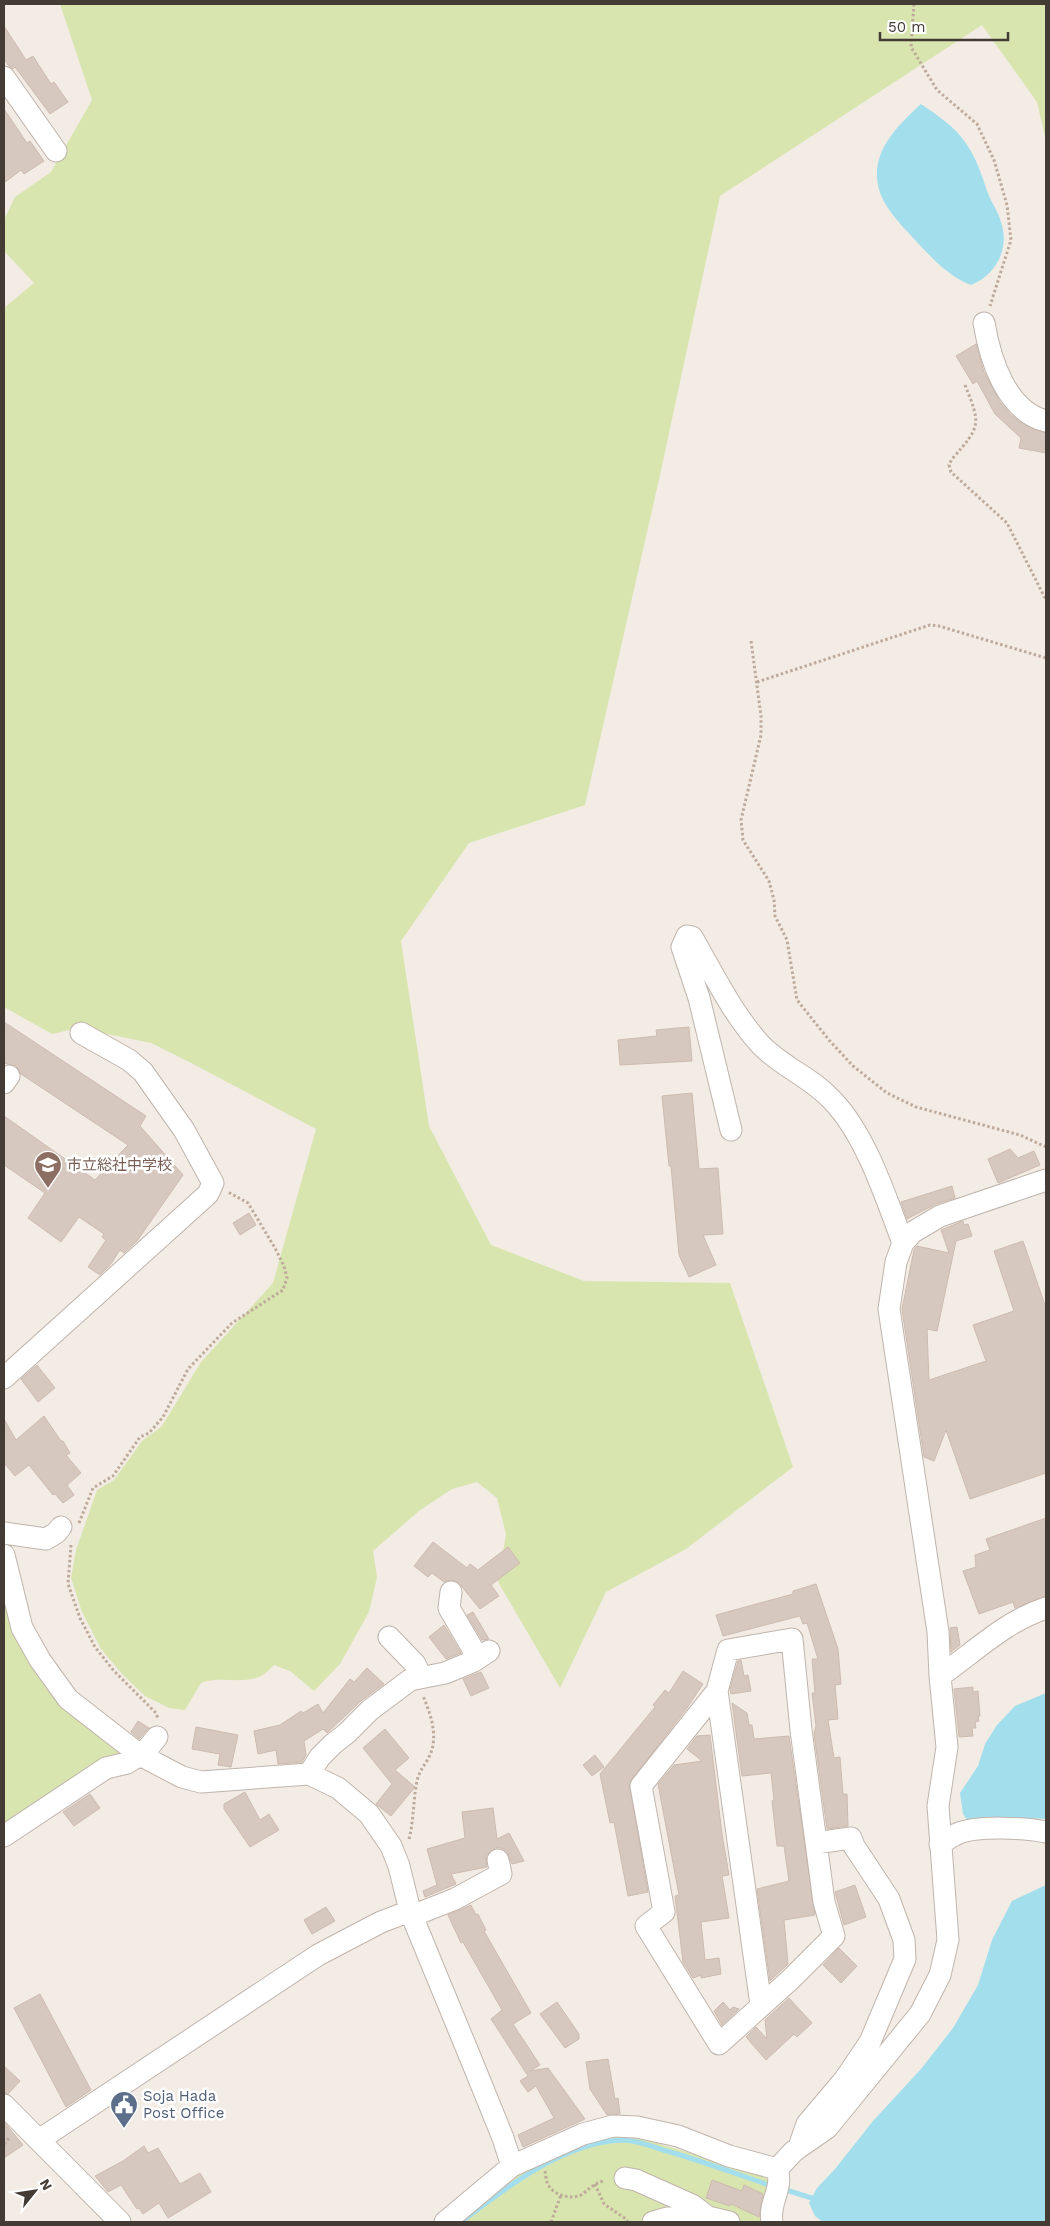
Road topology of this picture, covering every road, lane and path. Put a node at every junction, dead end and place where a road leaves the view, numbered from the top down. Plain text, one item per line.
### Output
1 (914, 4) edge
2 (4, 77) edge
3 (56, 151) dead end
4 (984, 323) joint
5 (965, 385) dead end
6 (1046, 421) edge
7 (1046, 600) edge
8 (751, 641) dead end
9 (1046, 658) edge
10 (757, 682) junction
11 (80, 1033) dead end
12 (731, 1130) dead end
13 (1046, 1147) edge
14 (1046, 1180) edge
15 (213, 1187) junction
16 (903, 1243) junction
17 (4, 1378) edge
18 (70, 1531) junction
19 (4, 1533) edge
20 (4, 1555) edge
21 (451, 1592) dead end
22 (1046, 1608) edge
23 (388, 1637) dead end
24 (940, 1676) junction
25 (421, 1678) junction
26 (717, 1692) junction
27 (157, 1737) joint
28 (140, 1755) junction
29 (309, 1774) junction
30 (1046, 1832) edge
31 (4, 1836) edge
32 (816, 1843) junction
33 (940, 1844) junction
34 (498, 1860) dead end
35 (396, 1861) junction
36 (411, 1913) junction
37 (761, 2004) junction
38 (4, 2105) edge
39 (39, 2140) junction
40 (799, 2146) junction
41 (535, 2156) junction
42 (512, 2166) junction
43 (777, 2169) junction
44 (625, 2178) dead end
45 (604, 2182) dead end
46 (595, 2184) junction
47 (561, 2195) junction
48 (708, 2217) junction
49 (120, 2222) edge
50 (444, 2222) edge
51 (551, 2222) edge
52 (628, 2222) edge
53 (653, 2222) edge
54 (730, 2222) edge
55 (772, 2222) edge

1 - 4 path
2 - 3 street
4 - 6 street
5 - 7 path
8 - 10 path
9 - 10 path
10 - 13 path
11 - 15 street
12 - 16 street
14 - 16 street
15 - 17 street
15 - 18 path
16 - 24 street
18 - 19 street
18 - 27 path
20 - 28 street
21 - 25 street
22 - 24 street
23 - 25 street
24 - 33 street
25 - 29 street
25 - 35 path
26 - 32 street
26 - 37 street
26 - 37 street
27 - 28 street
28 - 29 street
28 - 31 street
29 - 35 street
30 - 33 street
32 - 37 street
32 - 40 street
33 - 40 street
34 - 36 street
35 - 36 street
36 - 39 street
36 - 42 street
38 - 39 street
39 - 49 street
40 - 43 street
41 - 42 street
41 - 43 street
41 - 47 path
42 - 50 street
43 - 55 street
44 - 48 street
45 - 46 path
46 - 47 path
46 - 52 path
47 - 51 path
48 - 53 street
48 - 54 street

